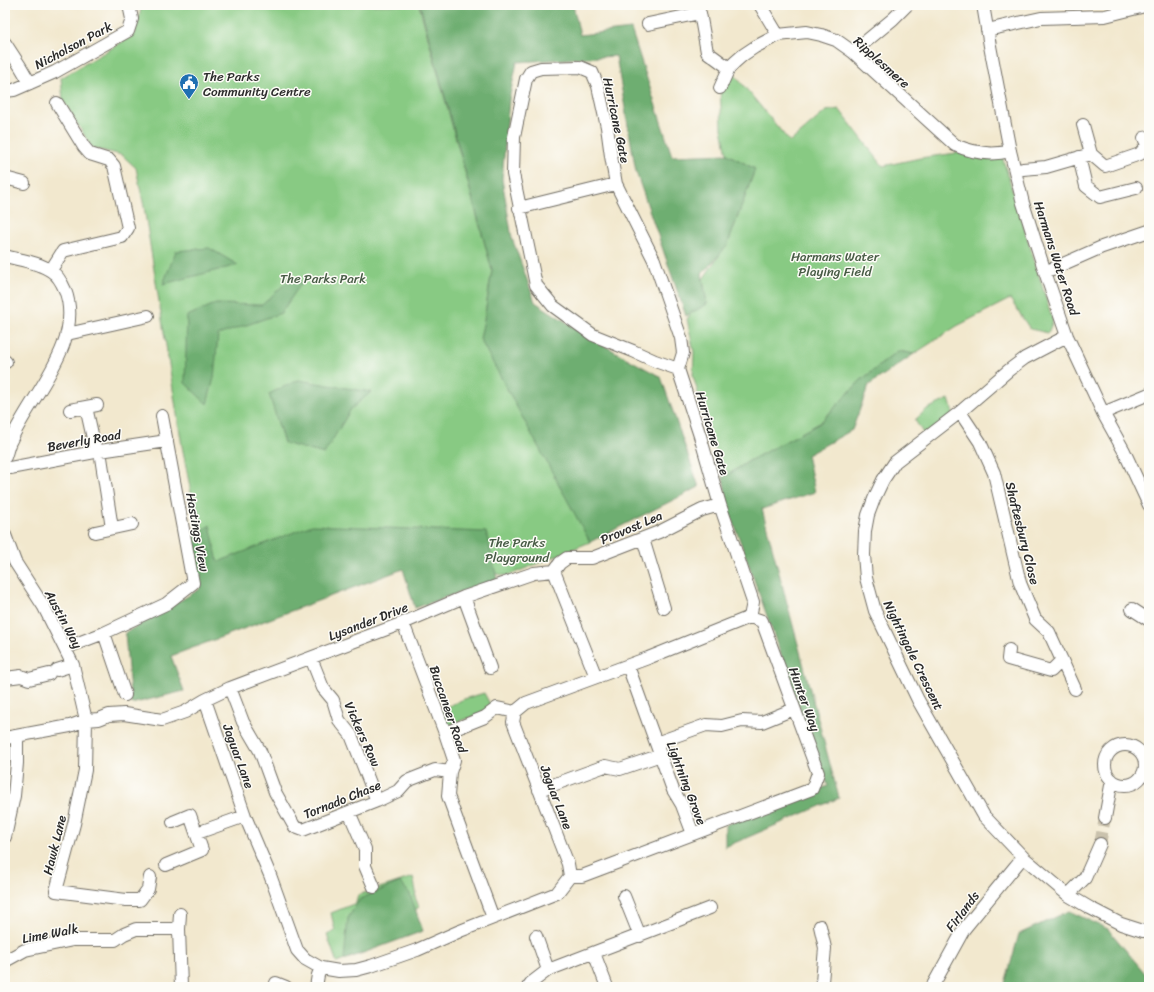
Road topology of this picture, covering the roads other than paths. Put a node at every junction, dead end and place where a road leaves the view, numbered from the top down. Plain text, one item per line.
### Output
1 (129, 5) edge
2 (760, 5) edge
3 (906, 5) edge
4 (983, 5) edge
5 (1149, 5) edge
6 (648, 24) dead end
7 (987, 30) junction
8 (778, 35) junction
9 (5, 44) edge
10 (853, 52) junction
11 (729, 68) junction
12 (30, 83) junction
13 (720, 88) dead end
14 (5, 91) edge
15 (57, 103) dead end
16 (1083, 125) dead end
17 (1149, 137) edge
18 (1010, 151) junction
19 (1091, 154) junction
20 (1079, 157) junction
21 (1015, 171) junction
22 (5, 178) edge
23 (24, 183) dead end
24 (616, 184) junction
25 (1136, 188) dead end
26 (519, 208) junction
27 (1149, 231) edge
28 (5, 256) edge
29 (50, 270) junction
30 (1044, 272) junction
31 (148, 316) dead end
32 (67, 334) junction
33 (1067, 336) junction
34 (678, 369) junction
35 (1149, 394) edge
36 (70, 410) dead end
37 (960, 412) junction
38 (1103, 413) junction
39 (162, 416) dead end
40 (167, 441) junction
41 (98, 452) junction
42 (5, 457) edge
43 (5, 467) edge
44 (720, 505) junction
45 (1149, 505) edge
46 (132, 524) dead end
47 (112, 528) junction
48 (95, 532) dead end
49 (5, 535) edge
50 (643, 539) junction
51 (554, 571) junction
52 (464, 597) junction
53 (664, 608) dead end
54 (1132, 609) dead end
55 (750, 617) junction
56 (1149, 620) edge
57 (403, 623) junction
58 (104, 633) junction
59 (65, 648) junction
60 (1009, 650) dead end
61 (311, 658) junction
62 (1062, 660) junction
63 (73, 665) junction
64 (628, 666) junction
65 (490, 668) dead end
66 (596, 677) junction
67 (6, 678) edge
68 (230, 688) junction
69 (1075, 689) dead end
70 (125, 695) dead end
71 (205, 700) junction
72 (794, 709) junction
73 (515, 712) junction
74 (86, 720) junction
75 (445, 733) junction
76 (11, 737) edge
77 (656, 743) junction
78 (661, 755) junction
79 (450, 772) junction
80 (1112, 780) dead end
81 (539, 790) junction
82 (376, 802) junction
83 (349, 812) junction
84 (245, 816) junction
85 (1105, 818) tunnel mouth
86 (173, 822) dead end
87 (197, 833) junction
88 (693, 834) junction
89 (5, 837) edge
90 (1100, 844) tunnel mouth
91 (1023, 857) junction
92 (166, 865) dead end
93 (570, 876) junction
94 (150, 877) dead end
95 (374, 887) dead end
96 (1068, 895) junction
97 (624, 896) dead end
98 (710, 908) dead end
99 (180, 914) dead end
100 (493, 918) junction
101 (820, 926) dead end
102 (179, 929) junction
103 (1149, 931) edge
104 (536, 936) dead end
105 (640, 936) junction
106 (594, 954) junction
107 (5, 961) edge
108 (321, 968) junction
109 (548, 970) junction
110 (181, 987) edge
111 (316, 987) edge
112 (528, 987) edge
113 (607, 987) edge
114 (820, 987) edge
115 (932, 987) edge

1 - 12 street, Nicholson Park
2 - 8 street
3 - 10 street
4 - 7 street, Harmans Water Road
5 - 7 street
6 - 11 street
7 - 18 street, Harmans Water Road
8 - 10 street, Ripplesmere
8 - 11 street, Ripplesmere
9 - 12 street
10 - 18 street, Ripplesmere
11 - 13 street, Ripplesmere
12 - 14 street, Nicholson Park
15 - 29 street
16 - 19 street
17 - 19 street
18 - 21 street, Harmans Water Road
19 - 20 street
20 - 21 street
20 - 25 street
21 - 30 street, Harmans Water Road
22 - 23 street
24 - 26 street
24 - 26 street, Hurricane Gate
24 - 34 street, Hurricane Gate
26 - 34 street, Hurricane Gate
27 - 30 street
28 - 29 street
29 - 32 street
30 - 33 street, Harmans Water Road
31 - 32 street
32 - 42 street
33 - 37 street, Nightingale Crescent
33 - 38 street, Harmans Water Road
34 - 44 street, Hurricane Gate
35 - 38 street
36 - 41 street
37 - 62 street, Shaftesbury Close
37 - 91 street, Nightingale Crescent
38 - 45 street, Harmans Water Road
39 - 40 street, Hastings View
40 - 41 street, Beverly Road
40 - 58 street, Hastings View
41 - 43 street, Beverly Road
41 - 47 street
44 - 50 street, Provost Lea
44 - 55 street
46 - 47 street
47 - 48 street
49 - 59 street, Austin Way
50 - 51 street, Provost Lea
50 - 53 street
51 - 52 street, Lysander Drive
51 - 66 street
52 - 57 street, Lysander Drive
52 - 65 street
54 - 56 street
55 - 64 street
55 - 72 street, Hunter Way
57 - 61 street, Lysander Drive
57 - 75 street, Buccaneer Road
58 - 59 street, Hastings View
58 - 70 street
59 - 63 street, Austin Way
60 - 62 street
61 - 68 street, Lysander Drive
61 - 82 street, Vickers Row
62 - 69 street, Shaftesbury Close
63 - 67 street
63 - 74 street, Austin Way
64 - 66 street
64 - 77 street, Lightning Grove
66 - 73 street
68 - 71 street, Lysander Drive
68 - 83 street, Tornado Chase
71 - 74 street, Lysander Drive
71 - 84 street, Jaguar Lane
72 - 77 street
72 - 88 street, Hunter Way
73 - 75 street
73 - 81 street, Jaguar Lane
74 - 76 street, Lysander Drive
74 - 94 street, Hawk Lane
75 - 79 street, Buccaneer Road
76 - 89 street
77 - 78 street, Lightning Grove
78 - 81 street
78 - 88 street, Lightning Grove
79 - 82 street, Tornado Chase
79 - 100 street, Buccaneer Road
80 - 85 street
81 - 93 street, Jaguar Lane
82 - 83 street, Tornado Chase
83 - 95 street
84 - 87 street
84 - 108 street, Jaguar Lane
86 - 87 street
87 - 92 street
88 - 93 street, Lightning Grove
90 - 96 street
91 - 96 street, Nightingale Crescent
91 - 115 street, Firlands
93 - 100 street, Jaguar Lane
96 - 103 street, Nightingale Crescent
97 - 105 street
98 - 105 street
99 - 102 street
100 - 108 street, Jaguar Lane
101 - 114 street
102 - 107 street, Lime Walk
102 - 110 street
104 - 109 street
105 - 106 street
106 - 109 street
106 - 113 street
108 - 111 street
109 - 112 street

